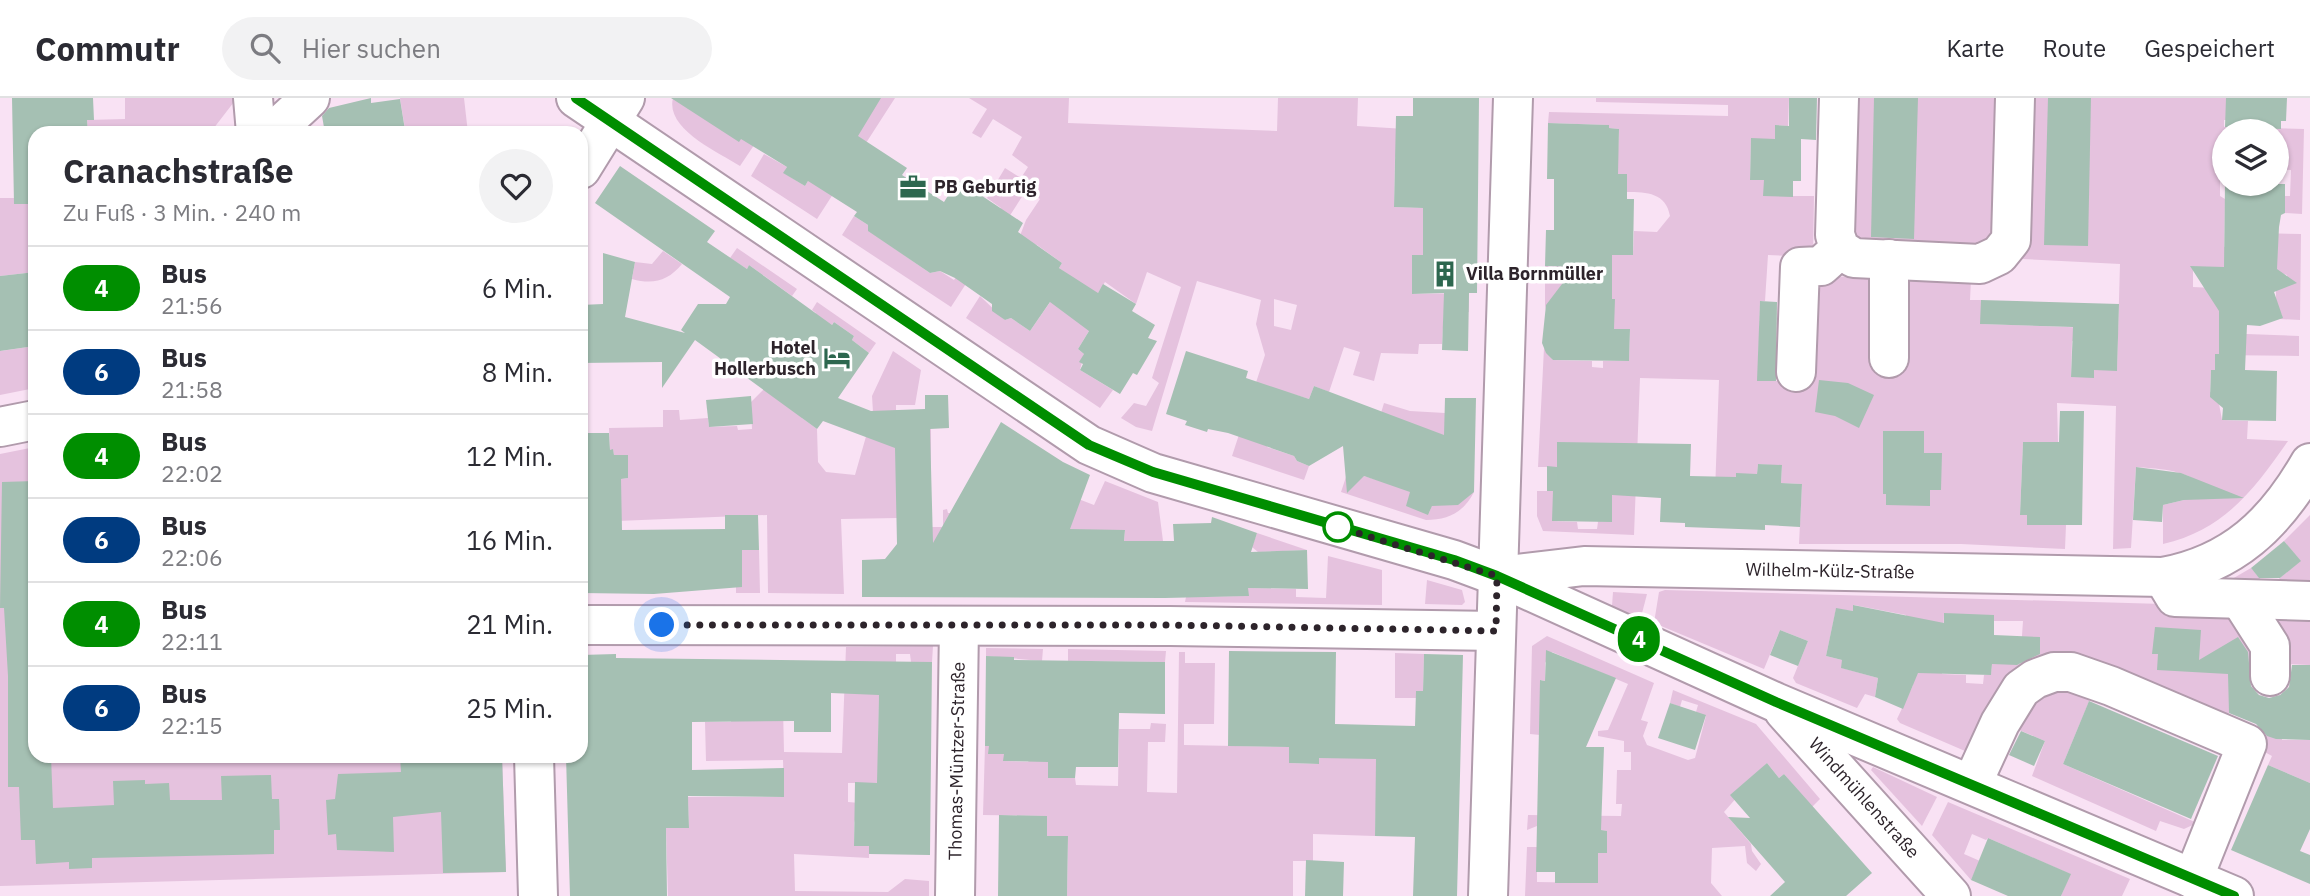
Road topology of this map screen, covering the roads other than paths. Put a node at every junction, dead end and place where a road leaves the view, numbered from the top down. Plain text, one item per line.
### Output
1 (253, 98) edge
2 (310, 98) edge
3 (576, 98) edge
4 (1513, 98) edge
5 (1839, 98) edge
6 (2015, 98) edge
7 (618, 111) edge
8 (255, 126) edge
9 (280, 126) edge
10 (588, 158) edge
11 (1840, 249) junction
12 (1889, 259) junction
13 (1889, 358) dead end
14 (1796, 372) dead end
15 (28, 421) edge
16 (0, 427) edge
17 (2310, 463) edge
18 (1497, 576) junction
19 (2163, 578) junction
20 (2240, 599) junction
21 (2310, 601) edge
22 (588, 625) edge
23 (959, 626) junction
24 (1496, 631) junction
25 (2270, 676) dead end
26 (1776, 702) junction
27 (534, 763) edge
28 (1972, 784) junction
29 (2193, 878) junction
30 (1936, 888) edge
31 (538, 896) edge
32 (955, 896) edge
33 (1489, 896) edge
34 (2234, 896) edge

1 - 8 street
2 - 9 street
3 - 7 street
4 - 18 street
5 - 11 street
6 - 12 street
7 - 10 street
7 - 18 street
11 - 12 street
11 - 14 street
12 - 13 street
15 - 16 street
17 - 19 street, Wilhelm-Külz-Straße
18 - 19 street, Wilhelm-Külz-Straße
18 - 24 street
18 - 26 street
19 - 20 street
20 - 21 street
20 - 25 street
22 - 23 street
23 - 24 street
23 - 32 street, Thomas-Müntzer-Straße
24 - 33 street
26 - 28 street
26 - 30 street, Windmühlenstraße
27 - 31 street
28 - 29 street
28 - 29 street
29 - 34 street

